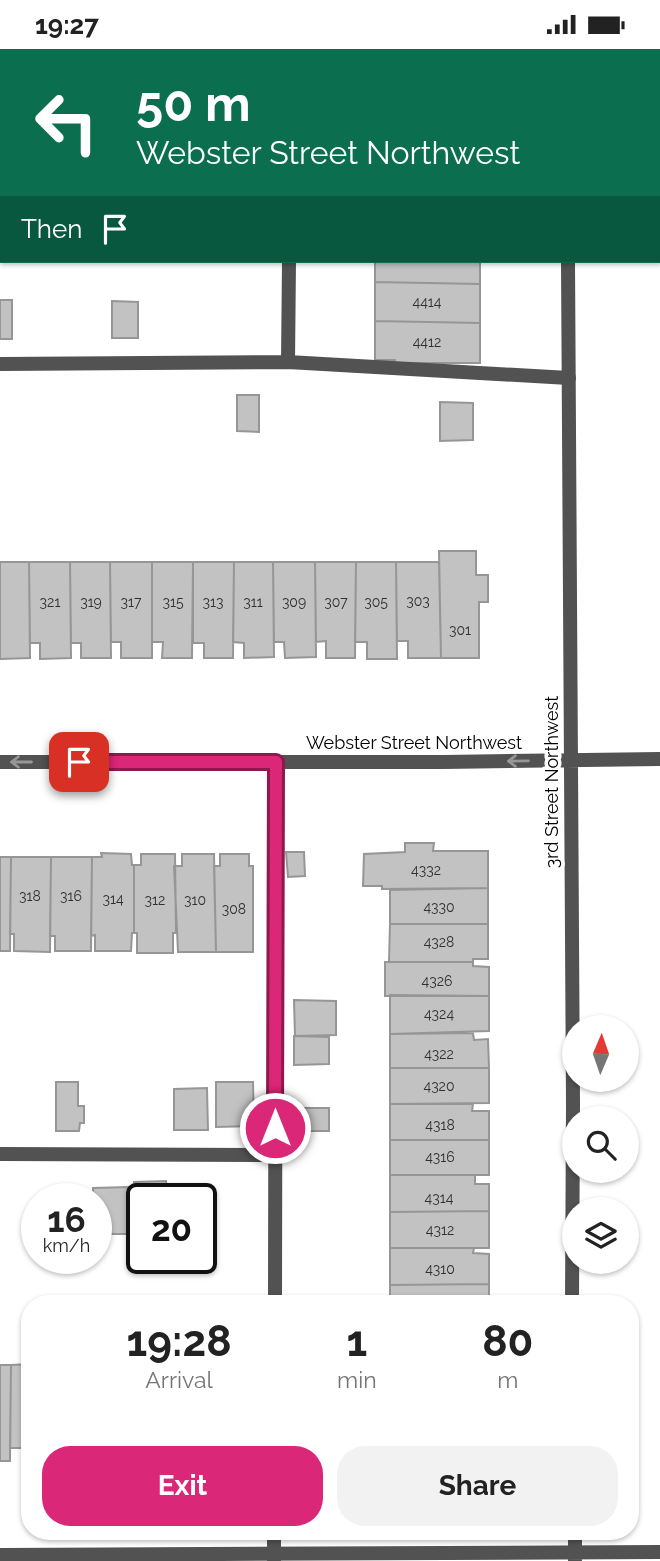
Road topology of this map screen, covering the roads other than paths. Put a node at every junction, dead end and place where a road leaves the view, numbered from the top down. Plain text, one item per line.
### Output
1 (289, 263) edge
2 (568, 263) edge
3 (288, 362) junction
4 (0, 364) edge
5 (569, 378) junction
6 (660, 759) edge
7 (570, 760) junction
8 (0, 762) edge
9 (276, 762) junction
10 (0, 1154) edge
11 (275, 1155) junction
12 (275, 1295) edge
13 (572, 1295) edge
14 (660, 1552) edge
15 (0, 1555) edge
16 (274, 1557) edge
17 (575, 1557) edge

1 - 3 street
2 - 5 street, 3rd Street Northwest
3 - 4 street
3 - 5 street
5 - 7 street, 3rd Street Northwest
6 - 7 street, Webster Street Northwest
7 -> 9 street, Webster Street Northwest
7 - 13 street, 3rd Street Northwest
9 -> 8 street, Webster Street Northwest
9 - 11 street
10 - 11 street
11 - 12 street
14 - 17 street
15 - 16 street
16 - 17 street

